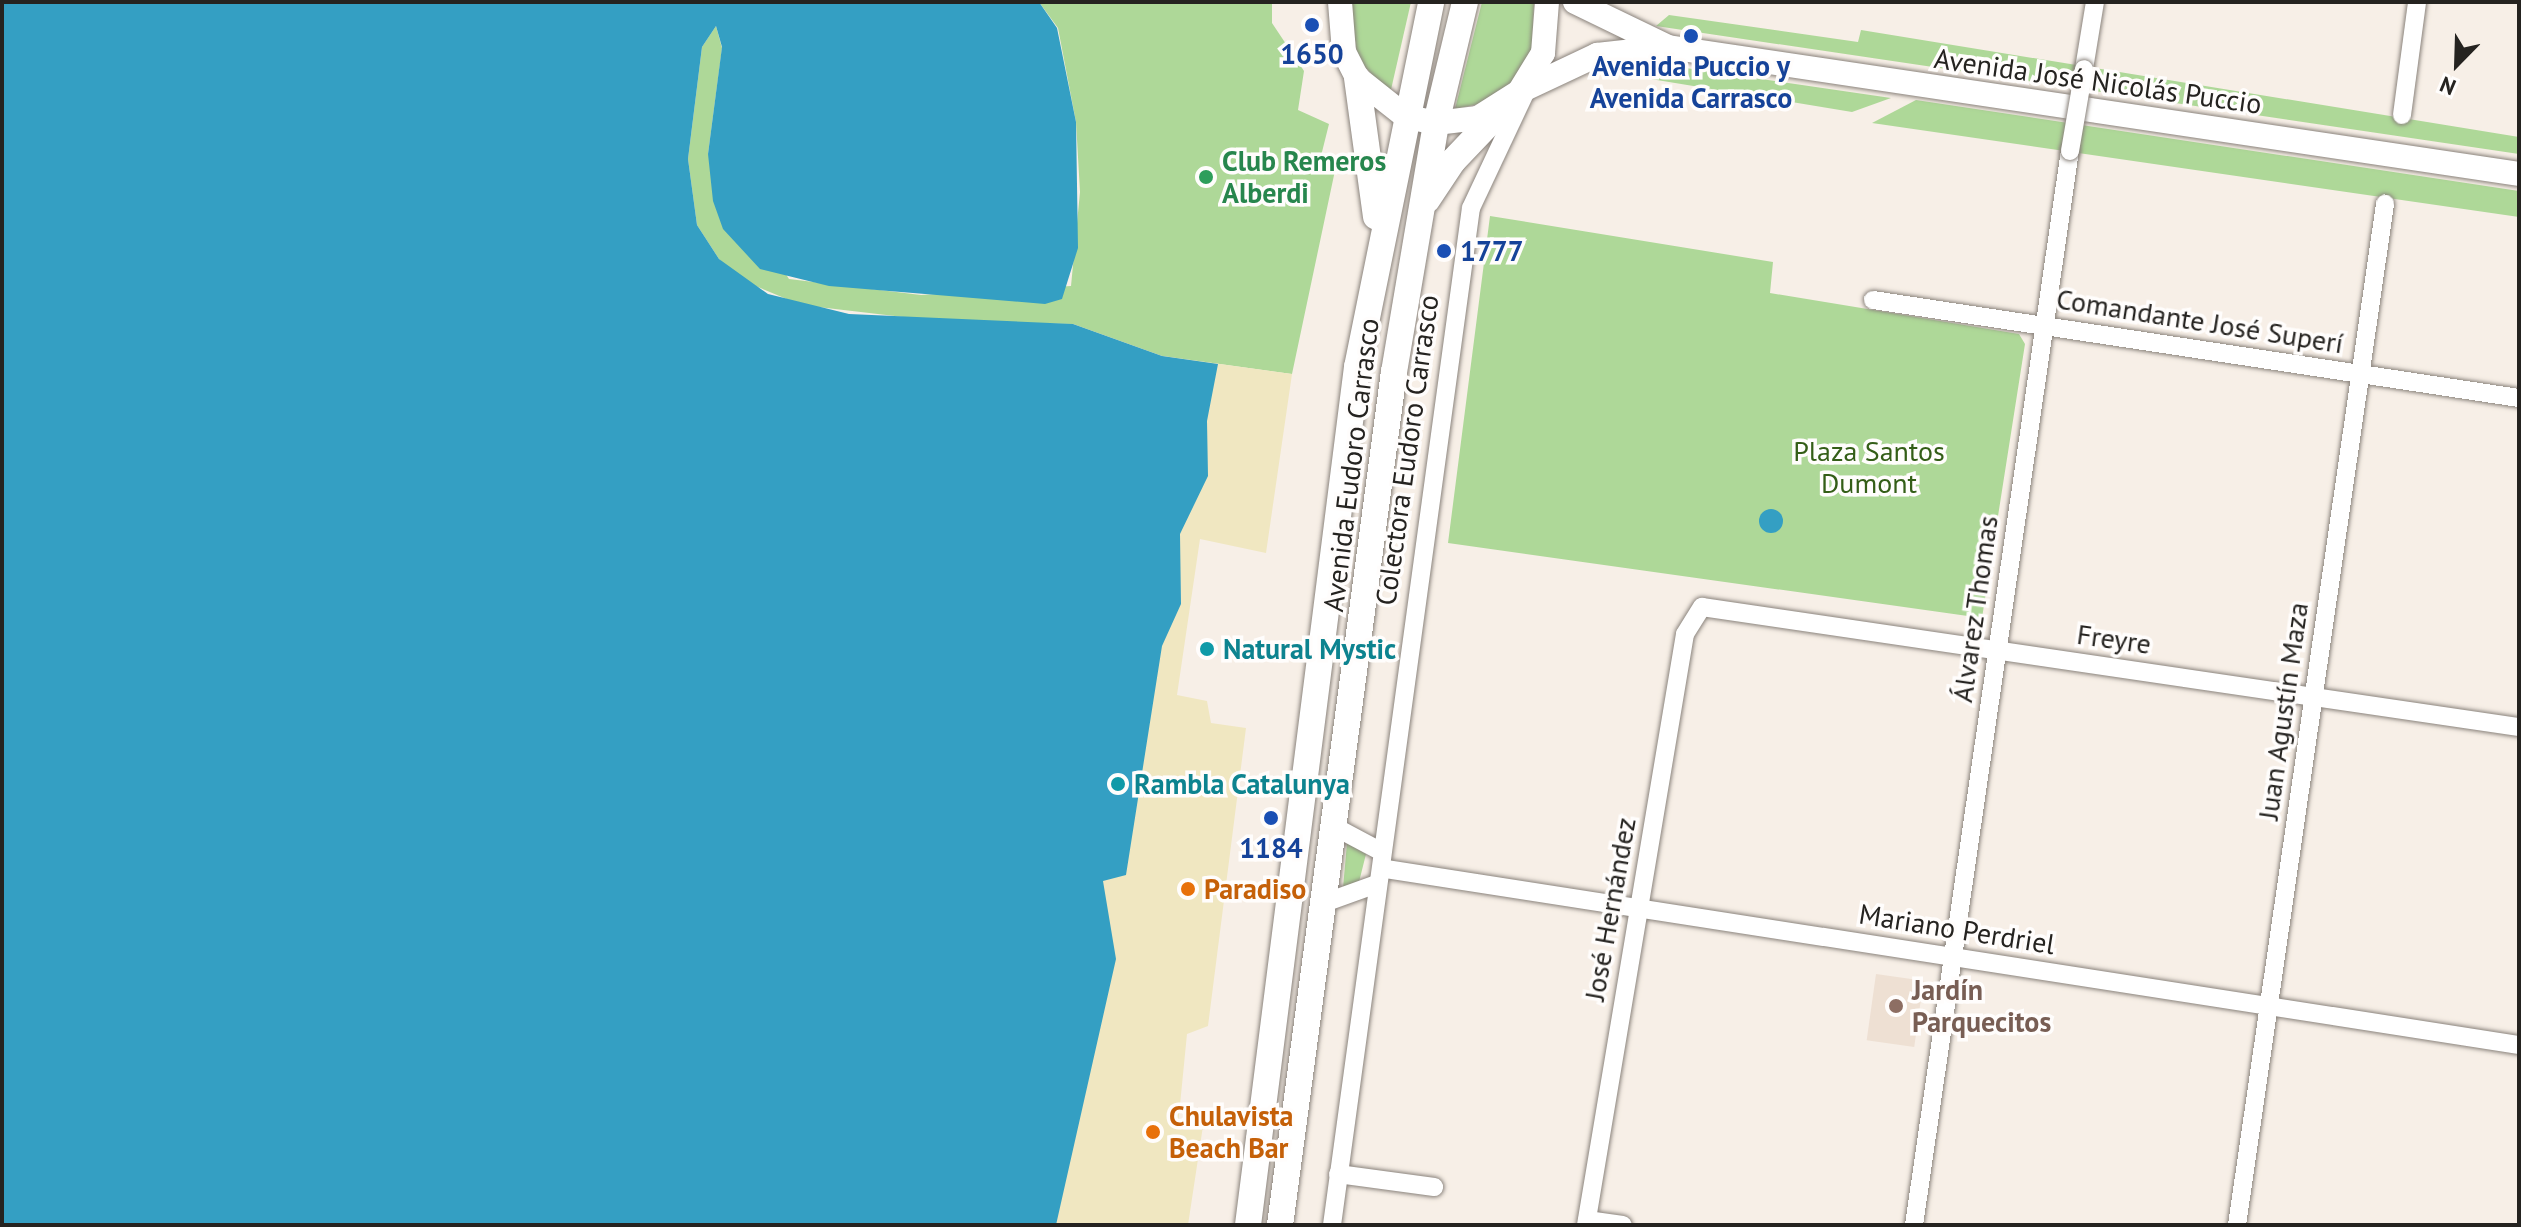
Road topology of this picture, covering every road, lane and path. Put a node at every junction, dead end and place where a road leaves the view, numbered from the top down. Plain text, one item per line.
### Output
1 (1340, 2) edge
2 (1431, 2) edge
3 (1465, 2) edge
4 (1547, 2) edge
5 (1575, 2) edge
6 (2095, 2) edge
7 (2417, 2) edge
8 (1668, 47) junction
9 (1357, 78) junction
10 (1523, 93) junction
11 (2402, 115) dead end
12 (1405, 116) junction
13 (1436, 123) junction
14 (2519, 174) edge
15 (2385, 204) dead end
16 (1419, 213) junction
17 (1379, 235) junction
18 (1873, 300) dead end
19 (2044, 326) junction
20 (2361, 374) junction
21 (2519, 398) edge
22 (1702, 607) joint
23 (1997, 650) junction
24 (2314, 696) junction
25 (2519, 727) edge
26 (1335, 827) junction
27 (1384, 860) junction
28 (1374, 885) junction
29 (1324, 903) junction
30 (1639, 908) junction
31 (1953, 957) junction
32 (2268, 1006) junction
33 (2519, 1045) edge
34 (1338, 1174) junction
35 (1434, 1187) dead end
36 (1586, 1222) edge
37 (1248, 1225) edge
38 (1280, 1225) edge
39 (1332, 1225) edge
40 (1623, 1225) edge
41 (1914, 1225) edge
42 (2237, 1225) edge

1 - 9 street
2 - 12 main road, Avenida Eudoro Carrasco
3 - 13 main road, Avenida Eudoro Carrasco
4 - 10 street
5 - 8 street, Avenida José Nicolás Puccio
6 - 19 street, Álvarez Thomas, bridge
7 - 11 street
8 - 10 street, Avenida José Nicolás Puccio
8 - 14 street, Avenida José Nicolás Puccio
9 - 12 street
9 - 17 main road
10 - 13 street, Avenida José Nicolás Puccio
10 - 16 main road
10 - 27 street, Colectora Eudoro Carrasco
12 - 13 street, Avenida José Nicolás Puccio
12 - 17 main road, Avenida Eudoro Carrasco
13 - 16 main road, Avenida Eudoro Carrasco
15 - 20 street, Juan Agustín Maza
16 - 26 main road, Avenida Eudoro Carrasco
17 - 37 main road, Avenida Eudoro Carrasco
18 - 19 street, Comandante José Superí
19 - 20 street, Comandante José Superí
19 - 23 street, Álvarez Thomas
20 - 21 street, Comandante José Superí
20 - 24 street, Juan Agustín Maza
22 - 23 street, Freyre
22 - 30 street, José Hernández
23 - 24 street, Freyre
23 - 31 street, Álvarez Thomas
24 - 25 street, Freyre
24 - 32 street, Juan Agustín Maza
26 - 27 street, Mariano Perdriel
26 - 29 main road, Avenida Eudoro Carrasco
27 - 28 street, Colectora Eudoro Carrasco
27 - 30 street, Mariano Perdriel
28 - 29 street
28 - 34 street, Colectora Eudoro Carrasco
29 - 38 main road, Avenida Eudoro Carrasco
30 - 31 street, Mariano Perdriel
30 - 36 street, José Hernández
31 - 32 street, Mariano Perdriel
31 - 41 street, Álvarez Thomas
32 - 33 street, Mariano Perdriel
32 - 42 street, Juan Agustín Maza
34 - 35 street
34 - 39 street, Colectora Eudoro Carrasco
36 - 40 street

